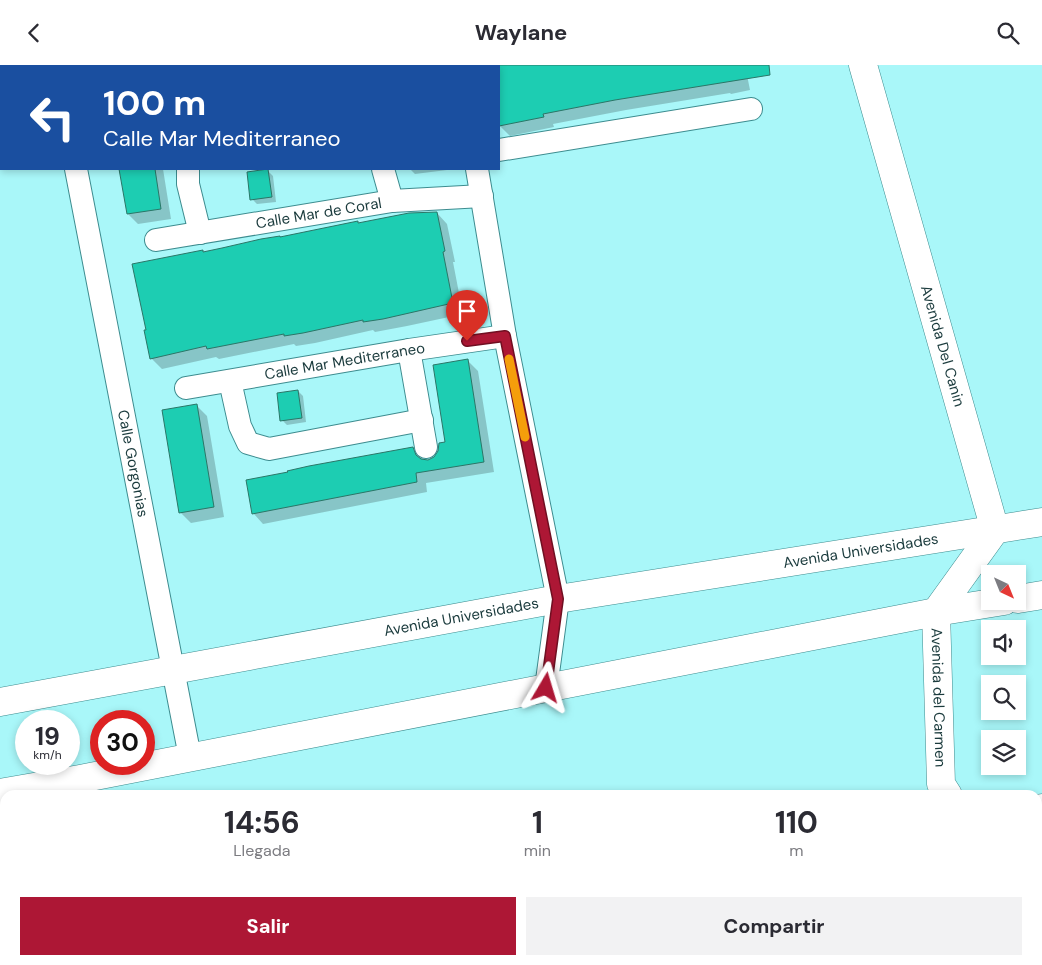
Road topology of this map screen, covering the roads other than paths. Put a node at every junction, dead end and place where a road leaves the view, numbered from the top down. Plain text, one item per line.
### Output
1 (863, 65) edge
2 (751, 109) dead end
3 (500, 150) edge
4 (76, 170) edge
5 (188, 170) edge
6 (383, 170) edge
7 (477, 170) edge
8 (482, 196) junction
9 (392, 201) junction
10 (200, 233) junction
11 (156, 240) dead end
12 (505, 336) junction
13 (409, 350) junction
14 (230, 381) junction
15 (186, 388) dead end
16 (422, 421) junction
17 (426, 447) dead end
18 (1042, 522) edge
19 (995, 530) junction
20 (1042, 595) edge
21 (1026, 598) edge
22 (558, 599) junction
23 (981, 605) edge
24 (936, 612) junction
25 (174, 671) junction
26 (546, 688) junction
27 (0, 702) edge
28 (190, 757) junction
29 (82, 787) edge
30 (50, 790) edge
31 (941, 790) edge

1 - 19 main road, Avenida Del Canin
2 - 3 street
4 - 25 street, Calle Gorgonias
5 - 10 street
6 - 9 street
7 - 8 street
8 - 9 street, Calle Mar de Coral
8 - 12 street
9 - 10 street, Calle Mar de Coral
10 - 11 street, Calle Mar de Coral
12 - 13 street, Calle Mar Mediterraneo
12 - 22 street
13 - 14 street, Calle Mar Mediterraneo
13 - 16 street
14 - 15 street, Calle Mar Mediterraneo
14 - 16 street
16 - 17 street
18 - 19 main road, Avenida Universidades
19 - 22 main road, Avenida Universidades
19 - 24 main road
20 - 21 main road
22 - 25 main road, Avenida Universidades
22 - 26 street
23 - 24 main road
24 - 26 main road
24 - 31 main road, Avenida del Carmen
25 - 27 main road, Avenida Universidades
25 - 28 street, Calle Gorgonias
26 - 28 main road
28 - 29 main road
29 - 30 main road

